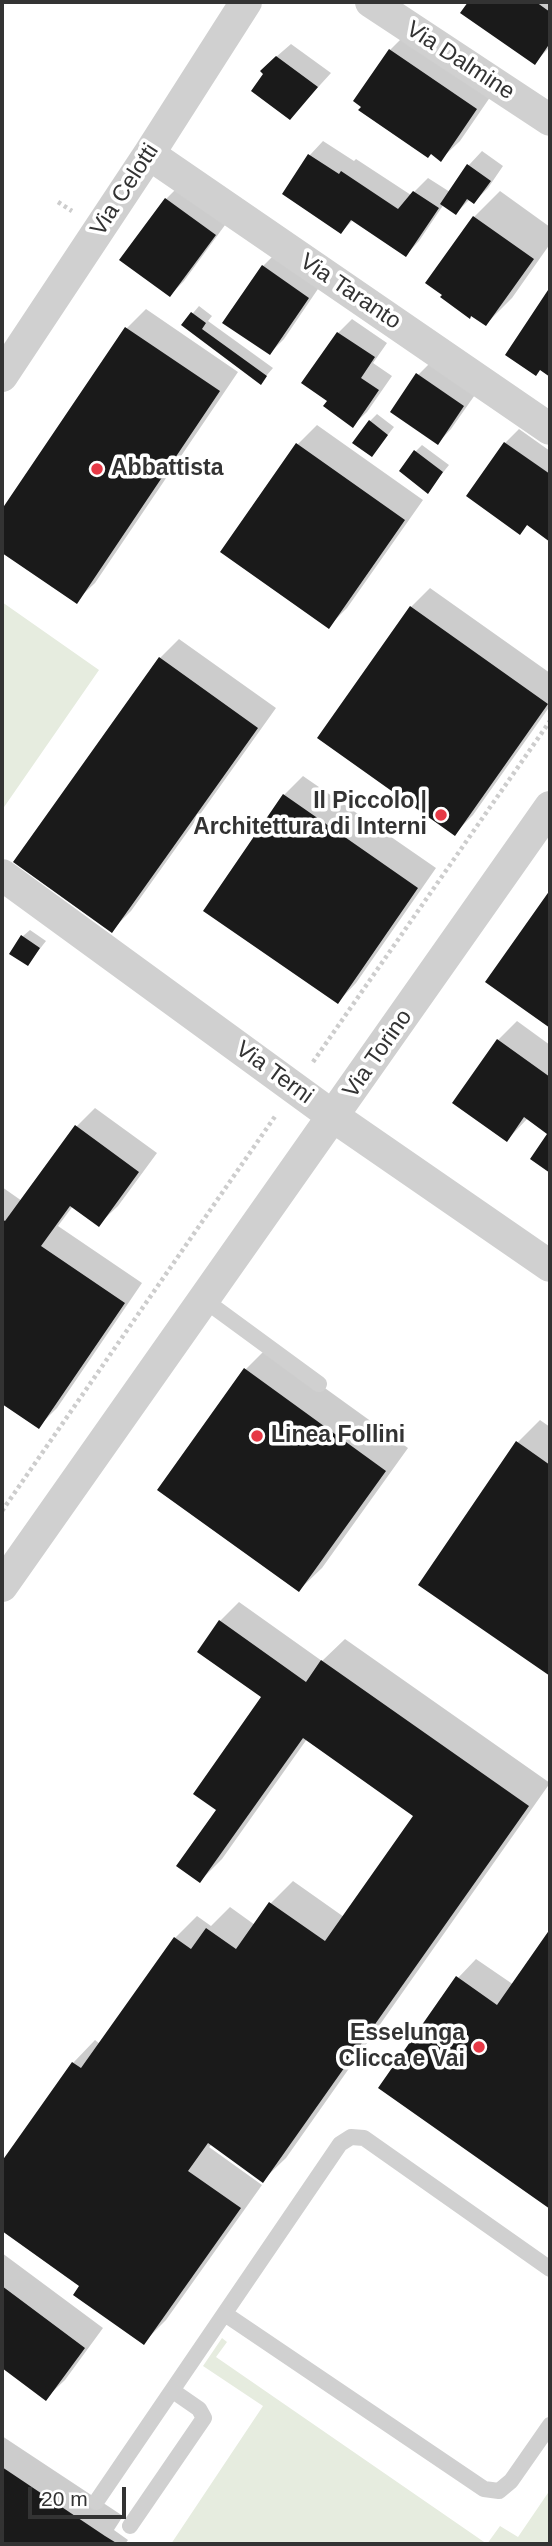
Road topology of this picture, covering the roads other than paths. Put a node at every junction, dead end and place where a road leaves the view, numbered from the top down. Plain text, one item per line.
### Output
1 (246, 2) edge
2 (371, 2) edge
3 (550, 120) edge
4 (149, 154) junction
5 (2, 376) edge
6 (550, 429) edge
7 (550, 807) edge
8 (2, 875) edge
9 (334, 1117) junction
10 (550, 1266) edge
11 (203, 1299) junction
12 (319, 1384) dead end
13 (2, 1586) edge
14 (550, 2269) edge
15 (225, 2314) junction
16 (173, 2391) junction
17 (550, 2425) edge
18 (96, 2502) dead end
19 (130, 2526) dead end

1 - 4 street, Via Celotti
2 - 3 street, Via Dalmine
4 - 5 street, Via Celotti
4 - 6 street, Via Taranto
7 - 9 street, Via Torino
8 - 9 street, Via Terni
9 - 10 street, Via Terni
9 - 11 street, Via Torino
11 - 12 lane
11 - 13 street, Via Torino
14 - 15 lane
15 - 16 lane
15 - 17 lane
16 - 18 lane
16 - 19 lane

